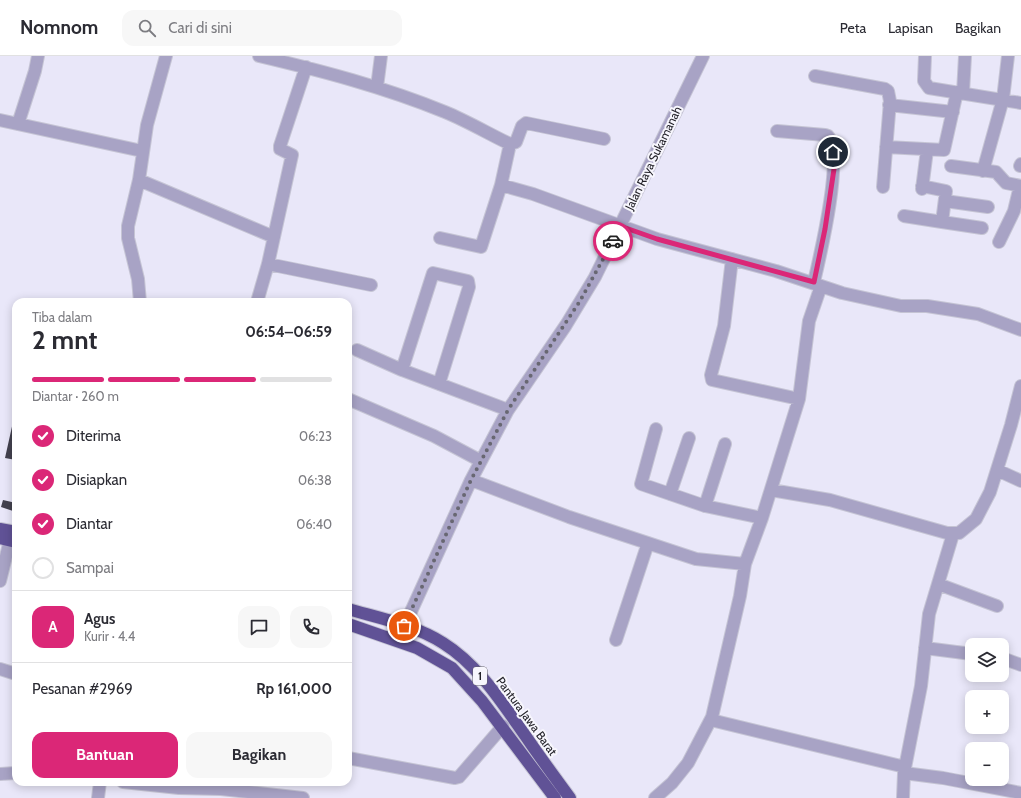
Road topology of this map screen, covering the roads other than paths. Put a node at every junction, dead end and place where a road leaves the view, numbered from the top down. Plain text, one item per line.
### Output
1 (38, 56) edge
2 (166, 56) edge
3 (259, 56) edge
4 (382, 56) edge
5 (703, 56) edge
6 (925, 56) edge
7 (965, 56) edge
8 (1008, 56) edge
9 (306, 67) junction
10 (815, 76) dead end
11 (377, 87) junction
12 (960, 92) junction
13 (1003, 99) junction
14 (1021, 103) edge
15 (889, 105) junction
16 (953, 112) junction
17 (0, 120) edge
18 (18, 124) junction
19 (777, 131) dead end
20 (604, 138) dead end
21 (510, 144) junction
22 (886, 147) junction
23 (927, 150) junction
24 (142, 151) junction
25 (951, 166) dead end
26 (983, 170) junction
27 (139, 180) junction
28 (501, 185) junction
29 (883, 186) dead end
30 (1021, 186) edge
31 (945, 201) junction
32 (988, 207) dead end
33 (904, 216) dead end
34 (942, 222) junction
35 (620, 226) junction
36 (982, 228) dead end
37 (274, 238) junction
38 (440, 238) dead end
39 (998, 242) dead end
40 (732, 259) junction
41 (268, 264) junction
42 (818, 284) junction
43 (371, 285) dead end
44 (140, 298) edge
45 (258, 298) edge
46 (1021, 330) edge
47 (357, 350) dead end
48 (402, 370) junction
49 (439, 384) junction
50 (1021, 386) edge
51 (799, 399) junction
52 (352, 401) edge
53 (508, 410) junction
54 (1016, 426) edge
55 (656, 429) dead end
56 (689, 438) dead end
57 (725, 444) dead end
58 (481, 461) junction
59 (997, 470) junction
60 (471, 480) junction
61 (1021, 481) edge
62 (771, 490) junction
63 (670, 494) junction
64 (706, 506) junction
65 (762, 518) junction
66 (0, 528) edge
67 (953, 534) junction
68 (10, 538) edge
69 (648, 543) junction
70 (745, 564) junction
71 (0, 581) edge
72 (938, 584) junction
73 (997, 606) dead end
74 (352, 610) edge
75 (352, 625) edge
76 (404, 626) junction
77 (398, 640) junction
78 (616, 640) dead end
79 (925, 648) junction
80 (965, 653) edge
81 (1009, 661) edge
82 (1021, 665) edge
83 (0, 669) edge
84 (12, 673) edge
85 (711, 720) junction
86 (503, 726) junction
87 (352, 759) edge
88 (905, 770) junction
89 (12, 773) edge
90 (0, 774) edge
91 (100, 786) edge
92 (160, 786) edge
93 (1021, 793) edge
94 (221, 794) edge
95 (98, 798) edge
96 (303, 798) edge
97 (555, 798) edge
98 (570, 798) edge
99 (655, 798) edge
100 (902, 798) edge

1 - 18 street
2 - 24 street
3 - 9 street
4 - 11 street
5 - 35 street, Jalan Raya Sukamanah
6 - 12 street
7 - 12 street
8 - 13 street
9 - 11 street
9 - 37 street
10 - 15 street
11 - 21 street
12 - 13 street
12 - 16 street
13 - 14 street
13 - 26 street
15 - 16 street
15 - 22 street
16 - 23 street
17 - 18 street
18 - 24 street
19 - 42 street
20 - 21 street
21 - 28 street
22 - 23 street
22 - 29 street
23 - 31 street
24 - 27 street
25 - 26 street
26 - 30 street
27 - 37 street
27 - 44 street
28 - 35 street
28 - 38 street
30 - 39 street
31 - 32 street
31 - 34 street
33 - 34 street
34 - 36 street
35 - 40 street
35 - 53 street, Jalan Raya Sukamanah
37 - 41 street
40 - 42 street
40 - 51 street
41 - 43 street
41 - 45 street
42 - 46 street
42 - 51 street
47 - 48 street
48 - 49 street
48 - 49 street
49 - 53 street
50 - 54 street
51 - 62 street
52 - 58 street
53 - 58 street, Jalan Raya Sukamanah
54 - 59 street
55 - 63 street
56 - 63 street
57 - 64 street
58 - 60 street, Jalan Raya Sukamanah
59 - 61 street
59 - 67 street
60 - 69 street
60 - 76 street, Jalan Raya Sukamanah
62 - 65 street
62 - 67 street
63 - 64 street
64 - 65 street
65 - 70 street
66 - 68 highway
67 - 72 street
68 - 71 street
69 - 70 street
69 - 78 street
70 - 85 street
72 - 73 street
72 - 79 street
74 - 76 highway, Pantura Jawa Barat / 1
75 - 77 highway, 1
76 - 77 street, Jalan Raya Sukamanah
76 - 98 highway, Pantura Jawa Barat / 1
77 - 86 highway, 1
79 - 80 street
79 - 88 street
81 - 82 street
83 - 84 street
85 - 88 street
85 - 99 street
86 - 87 street
86 - 97 highway, 1
88 - 93 street
88 - 100 street
89 - 90 street
91 - 95 street
92 - 94 street
94 - 96 street

